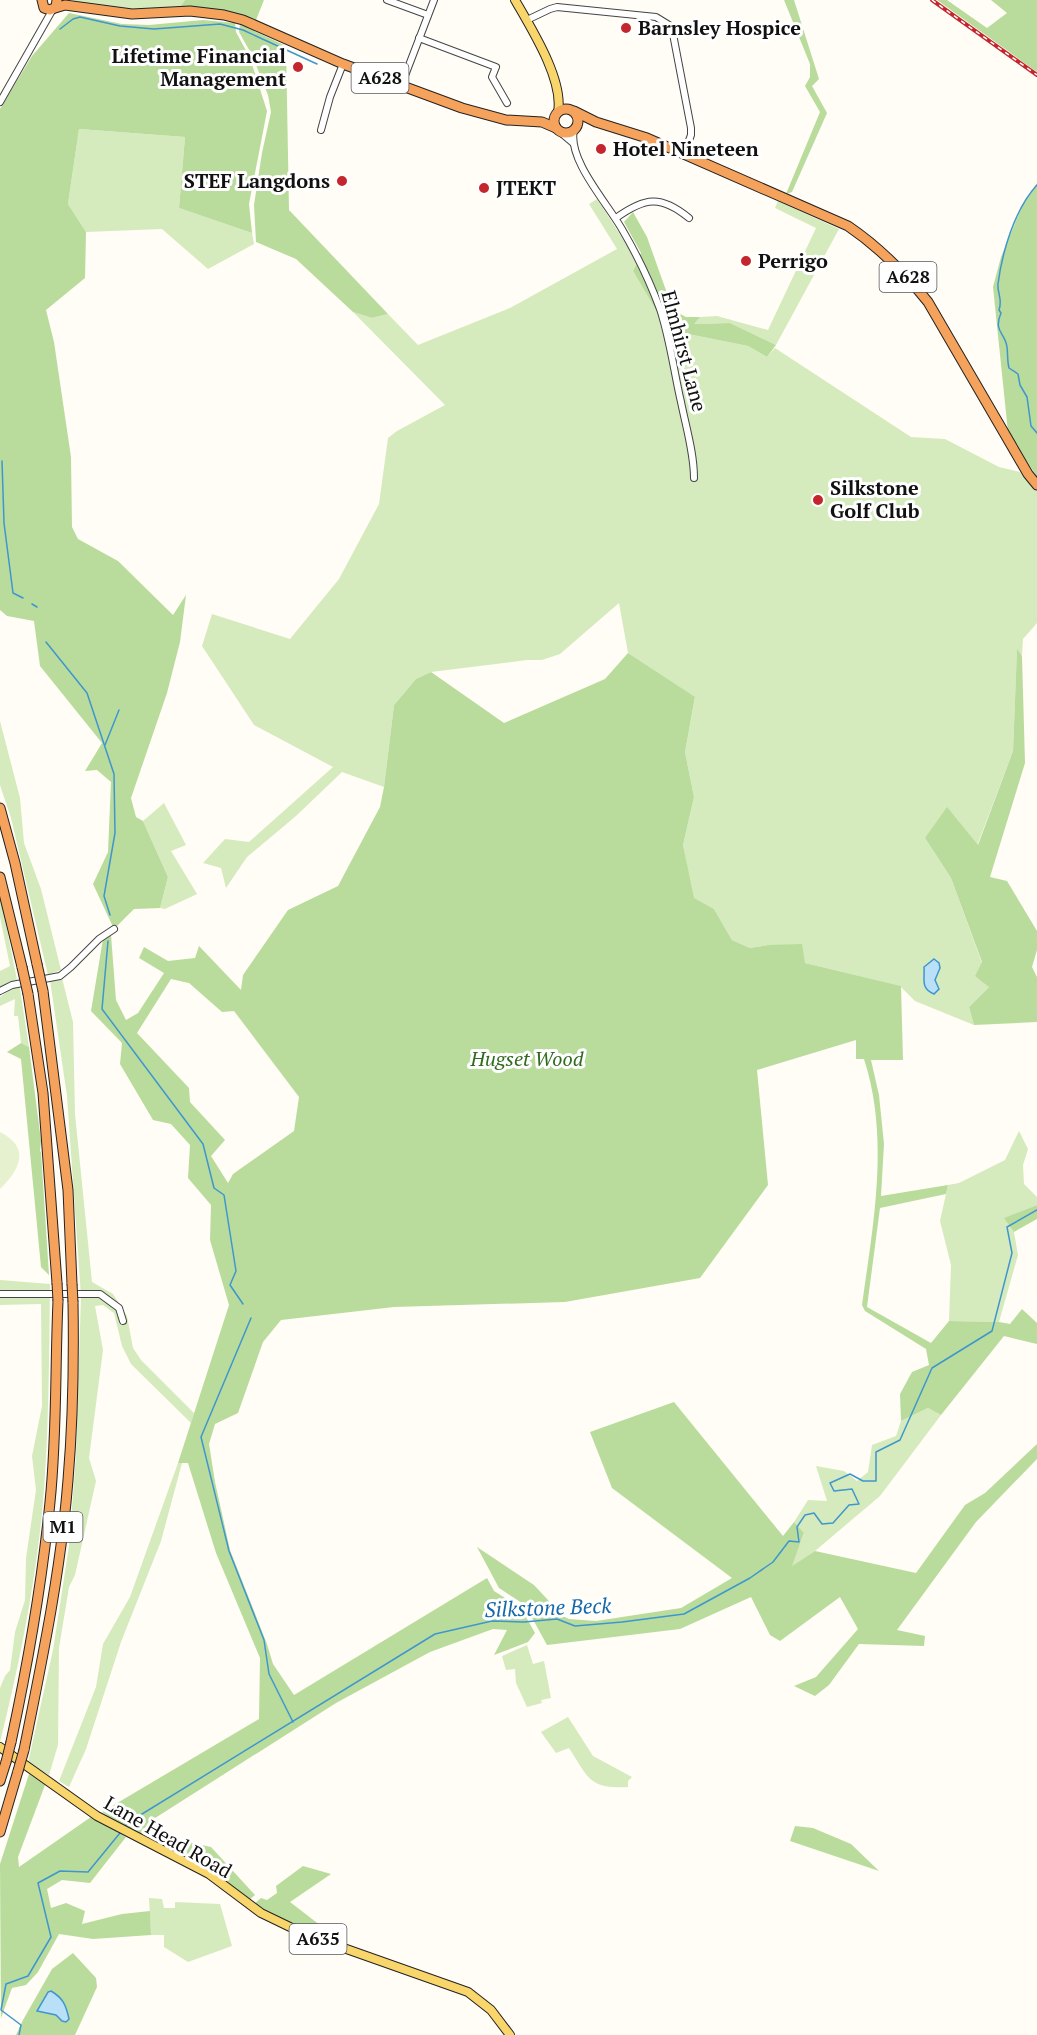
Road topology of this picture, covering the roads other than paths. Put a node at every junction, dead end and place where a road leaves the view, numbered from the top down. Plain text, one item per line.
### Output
1 (387, 0) edge
2 (434, 0) edge
3 (515, 0) edge
4 (51, 4) edge
5 (428, 15) junction
6 (527, 20) junction
7 (419, 38) junction
8 (343, 64) junction
9 (401, 86) junction
10 (560, 99) junction
11 (0, 102) edge
12 (507, 103) dead end
13 (572, 110) junction
14 (557, 113) junction
15 (542, 122) junction
16 (596, 122) junction
17 (321, 130) dead end
18 (558, 130) junction
19 (575, 130) junction
20 (573, 142) junction
21 (684, 154) junction
22 (616, 218) junction
23 (689, 218) dead end
24 (694, 478) dead end
25 (1037, 485) edge
26 (0, 808) edge
27 (0, 877) edge
28 (114, 929) dead end
29 (0, 991) edge
30 (0, 1294) edge
31 (123, 1321) dead end
32 (0, 1747) edge
33 (0, 1781) edge
34 (0, 1832) edge
35 (510, 2035) edge

1 - 5 street
2 - 5 street
3 - 6 main road
4 - 8 highway, A628
4 - 11 street
5 - 7 street
6 - 10 main road
6 - 21 street
7 - 9 street
7 - 12 street
8 - 9 highway, A628
8 - 17 street
9 - 15 highway, A628
10 - 13 main road
10 - 14 main road
13 - 14 highway
13 - 16 highway, A628
13 - 19 highway
14 - 15 highway
14 - 18 highway
15 - 18 highway, A628
16 - 19 highway
16 - 21 highway, A628
18 - 19 highway
18 - 20 street
19 - 20 street, Elmhirst Lane
20 - 22 street, Elmhirst Lane
21 - 25 highway, A628
22 - 23 street
22 - 24 street, Elmhirst Lane
26 - 34 highway, M1, bridge
27 - 33 highway, M1, bridge
28 - 29 street
30 - 31 street
32 - 35 main road, Lane Head Road / A635

